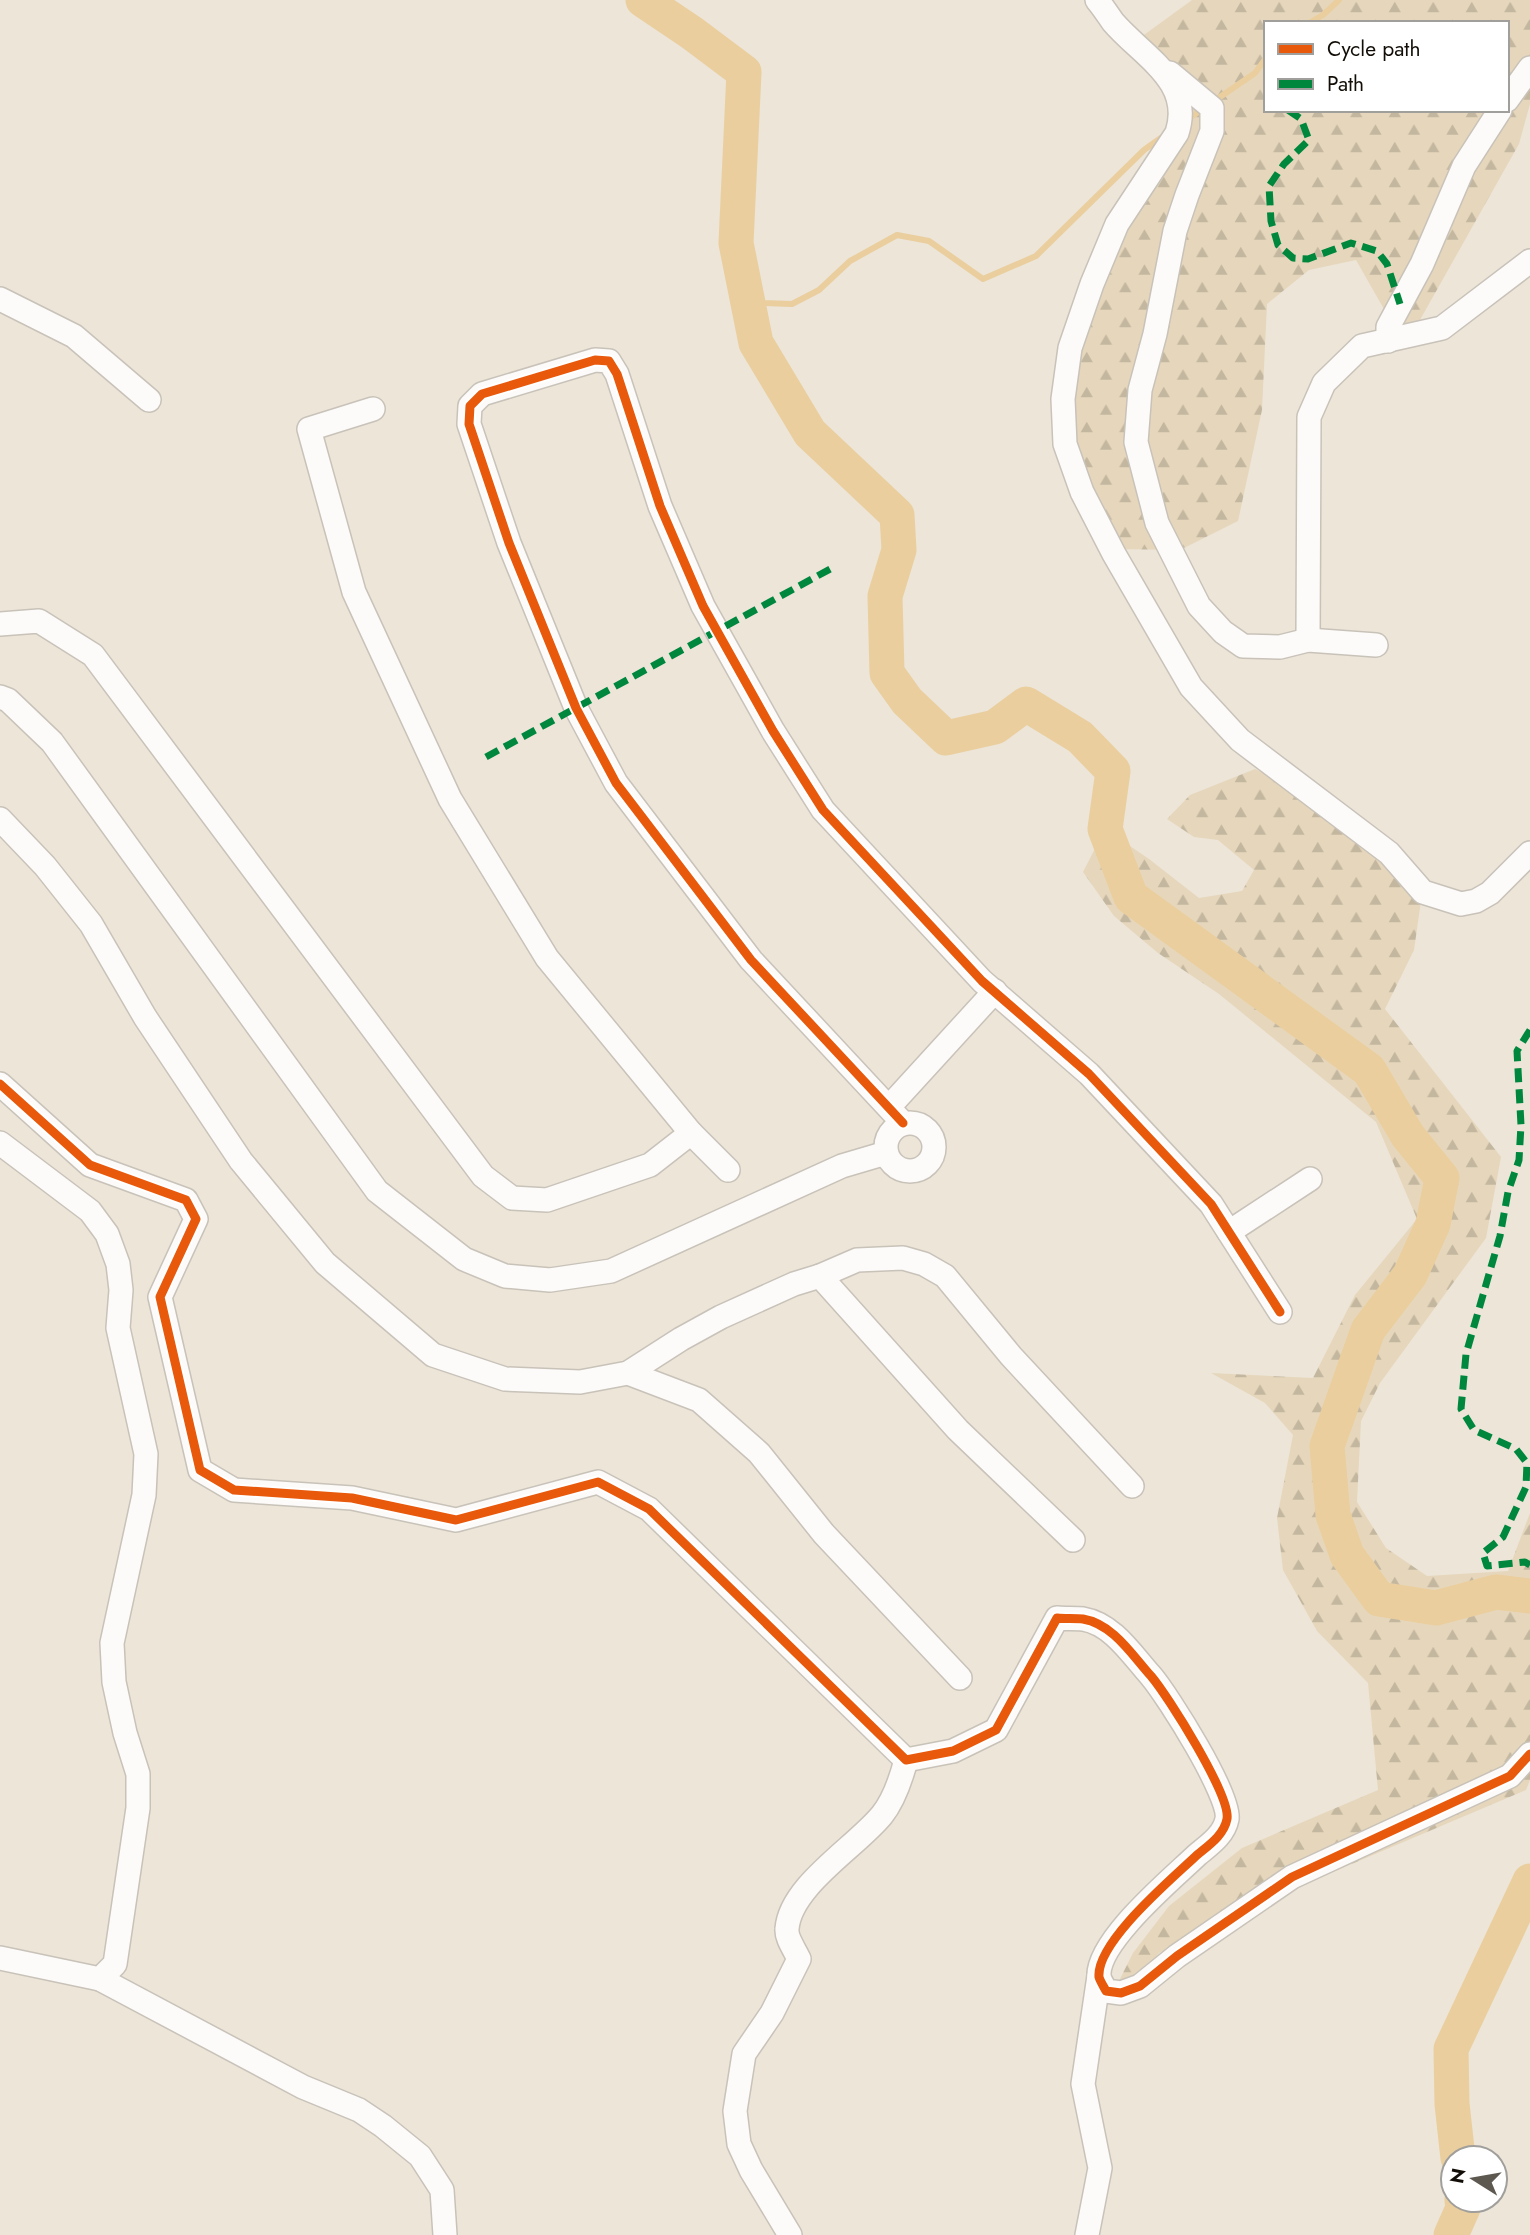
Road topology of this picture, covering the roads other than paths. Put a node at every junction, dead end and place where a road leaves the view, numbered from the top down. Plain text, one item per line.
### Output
1 (1097, 0) edge
2 (1157, 63) junction
3 (1530, 68) edge
4 (1509, 97) edge
5 (1499, 112) edge
6 (1530, 261) edge
7 (0, 299) edge
8 (1388, 341) junction
9 (149, 400) dead end
10 (373, 409) dead end
11 (0, 624) edge
12 (1308, 640) junction
13 (1376, 645) dead end
14 (0, 697) edge
15 (0, 820) edge
16 (1530, 853) edge
17 (995, 991) junction
18 (0, 1084) edge
19 (896, 1115) junction
20 (691, 1133) junction
21 (0, 1143) edge
22 (886, 1153) junction
23 (728, 1170) dead end
24 (1310, 1179) dead end
25 (1229, 1232) junction
26 (820, 1276) junction
27 (1280, 1312) dead end
28 (628, 1373) junction
29 (1132, 1486) dead end
30 (1073, 1540) dead end
31 (960, 1678) dead end
32 (1530, 1754) edge
33 (906, 1760) junction
34 (0, 1958) edge
35 (1099, 1976) junction
36 (100, 1979) junction
37 (445, 2235) edge
38 (790, 2235) edge
39 (1087, 2235) edge

1 - 2 street
2 - 12 street
2 - 16 street
3 - 4 street
5 - 8 street
6 - 8 street
7 - 9 street
8 - 12 street
10 - 20 street
11 - 20 street
12 - 13 street
14 - 22 street
15 - 28 street
17 - 19 street
17 - 19 street
17 - 25 street
18 - 33 street
19 - 22 street
19 - 22 street
20 - 23 street
21 - 36 street
24 - 25 street
25 - 27 street
26 - 28 street
26 - 29 street
26 - 30 street
28 - 31 street
32 - 35 street
33 - 35 street
33 - 38 street
34 - 36 street
35 - 39 street
36 - 37 street

